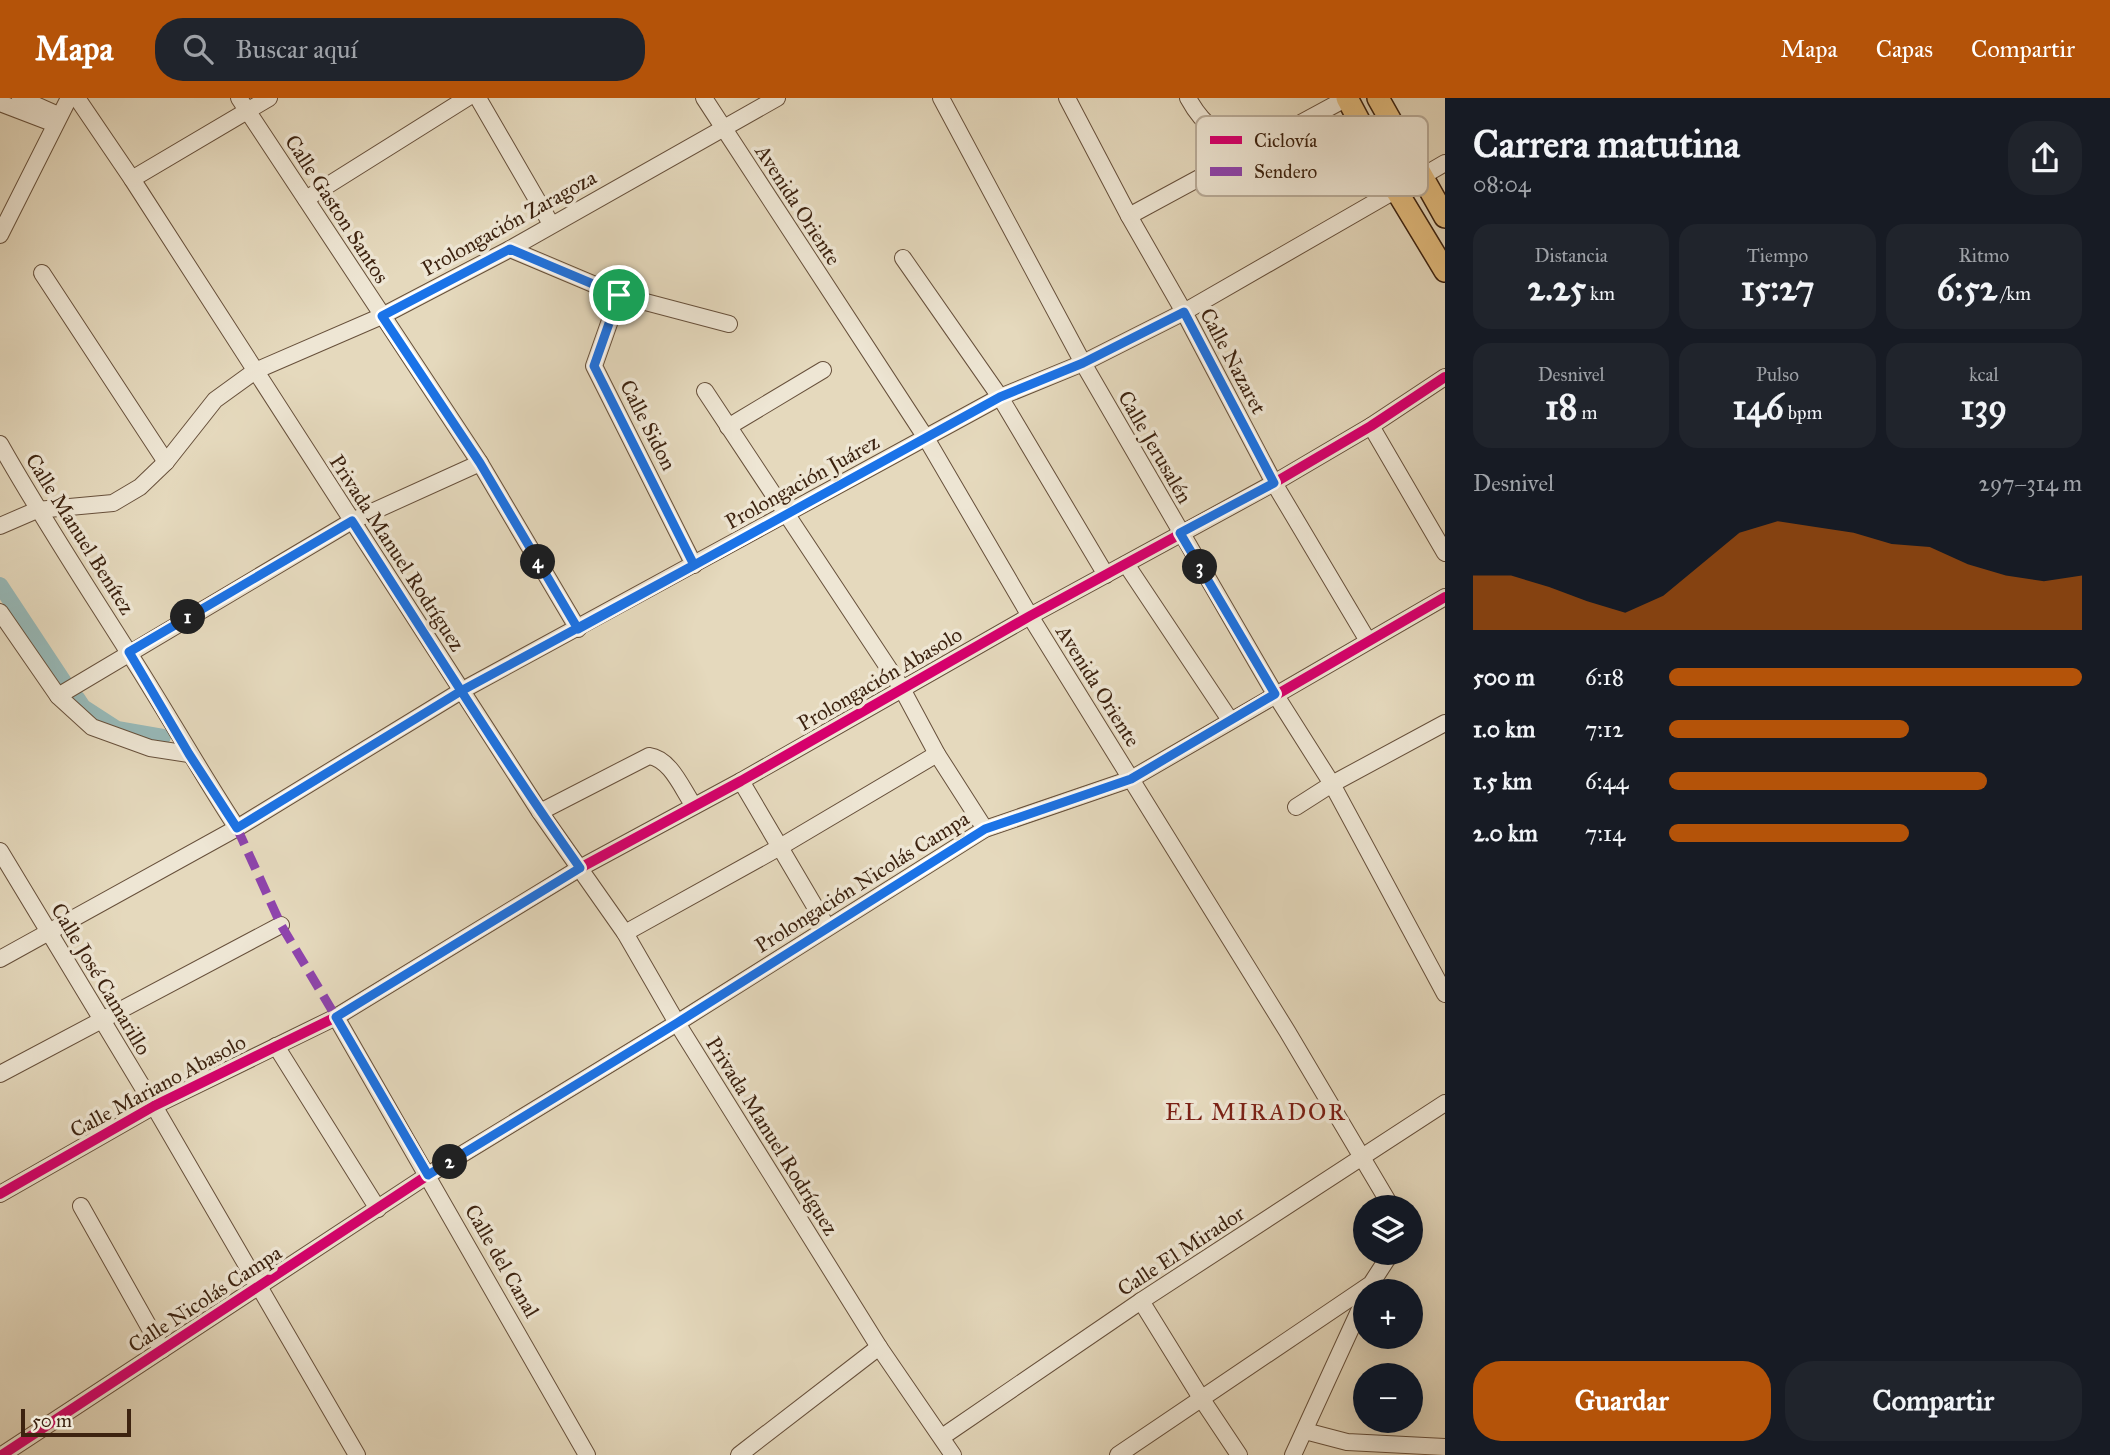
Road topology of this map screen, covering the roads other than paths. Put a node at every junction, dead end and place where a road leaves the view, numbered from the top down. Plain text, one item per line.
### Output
1 (20, 98) edge
2 (69, 98) edge
3 (77, 98) edge
4 (269, 98) edge
5 (467, 98) edge
6 (478, 98) edge
7 (704, 98) edge
8 (778, 98) edge
9 (941, 98) edge
10 (1067, 98) edge
11 (1188, 98) edge
12 (1347, 98) edge
13 (1378, 98) edge
14 (0, 103) edge
15 (243, 104) edge
16 (1199, 116) edge
17 (1313, 116) edge
18 (1357, 116) edge
19 (1388, 116) edge
20 (58, 120) junction
21 (723, 129) junction
22 (1445, 163) edge
23 (1428, 173) edge
24 (132, 179) junction
25 (1196, 179) edge
26 (1428, 187) edge
27 (1386, 196) edge
28 (1400, 196) edge
29 (306, 199) junction
30 (1129, 216) junction
31 (1445, 217) edge
32 (551, 224) junction
33 (0, 234) edge
34 (510, 249) junction
35 (904, 258) dead end
36 (1445, 271) edge
37 (42, 273) dead end
38 (619, 295) junction
39 (1184, 312) junction
40 (382, 316) junction
41 (729, 324) dead end
42 (1083, 363) junction
43 (822, 370) dead end
44 (255, 371) junction
45 (1445, 377) edge
46 (705, 391) dead end
47 (1000, 397) junction
48 (1371, 426) junction
49 (728, 427) junction
50 (926, 438) junction
51 (0, 444) edge
52 (166, 462) junction
53 (480, 463) junction
54 (1274, 483) junction
55 (37, 510) junction
56 (788, 514) junction
57 (352, 521) junction
58 (0, 526) edge
59 (1180, 533) junction
60 (1445, 553) edge
61 (1126, 564) junction
62 (694, 565) junction
63 (1106, 575) junction
64 (1445, 597) edge
65 (0, 612) edge
66 (1030, 616) junction
67 (578, 629) junction
68 (1368, 641) junction
69 (129, 652) junction
70 (901, 687) junction
71 (461, 691) junction
72 (1275, 694) junction
73 (58, 696) junction
74 (1230, 720) junction
75 (1445, 723) edge
76 (189, 754) junction
77 (937, 754) junction
78 (1131, 779) junction
79 (741, 781) junction
80 (1332, 784) junction
81 (694, 806) junction
82 (1296, 807) dead end
83 (540, 812) junction
84 (237, 828) junction
85 (985, 829) junction
86 (780, 847) junction
87 (0, 851) edge
88 (580, 868) junction
89 (281, 925) dead end
90 (827, 927) junction
91 (48, 933) junction
92 (625, 933) junction
93 (0, 959) edge
94 (1445, 994) edge
95 (336, 1017) junction
96 (101, 1020) junction
97 (677, 1023) junction
98 (276, 1046) junction
99 (0, 1074) edge
100 (1445, 1103) edge
101 (154, 1106) junction
102 (1363, 1158) junction
103 (428, 1175) junction
104 (0, 1194) edge
105 (1384, 1195) edge
106 (81, 1206) dead end
107 (378, 1209) junction
108 (259, 1287) junction
109 (1141, 1301) junction
110 (1353, 1301) edge
111 (1353, 1324) edge
112 (879, 1347) junction
113 (162, 1350) junction
114 (1200, 1398) junction
115 (1305, 1431) junction
116 (942, 1437) junction
117 (1445, 1447) edge
118 (2, 1455) edge
119 (357, 1455) edge
120 (587, 1455) edge
121 (739, 1455) edge
122 (953, 1455) edge
123 (1118, 1455) edge
124 (1239, 1455) edge
125 (1293, 1455) edge

1 - 20 street
2 - 20 street
3 - 24 street, Privada Manuel Rodríguez
4 - 15 street
5 - 29 street
6 - 32 street
7 - 21 street, Avenida Oriente
8 - 21 street, Prolongación Zaragoza
9 - 42 street, Calle Jerusalén
10 - 30 street, Calle Nazaret
11 - 16 street
12 - 17 street
12 - 18 main road
13 - 19 main road
14 - 20 street
15 - 24 street
15 - 29 street, Calle Gaston Santos
20 - 33 street
21 - 32 street, Prolongación Zaragoza
21 - 50 street, Avenida Oriente
22 - 23 street
24 - 44 street, Privada Manuel Rodríguez
25 - 30 street
26 - 31 main road
27 - 39 street, Prolongación Juárez
28 - 36 main road
29 - 40 street, Calle Gaston Santos
30 - 39 street, Calle Nazaret
32 - 34 street, Prolongación Zaragoza
34 - 38 street
34 - 40 street, Prolongación Zaragoza
35 - 47 street
37 - 52 street
38 - 41 street
38 - 62 street, Calle Sidon
39 - 42 street, Prolongación Juárez
39 - 54 street, Calle Nazaret
40 - 44 street, Prolongación Zaragoza
40 - 53 street, Calle Gaston Santos
42 - 47 street, Prolongación Juárez
42 - 59 street, Calle Jerusalén
43 - 49 street
44 - 52 street, Prolongación Zaragoza
44 - 57 street, Privada Manuel Rodríguez
45 - 48 street, Prolongación Abasolo
46 - 49 street
47 - 50 street, Prolongación Juárez
47 - 63 street
48 - 54 street, Prolongación Abasolo
48 - 60 street
49 - 56 street
50 - 56 street, Prolongación Juárez
50 - 66 street, Avenida Oriente
51 - 55 street, Calle Manuel Benítez
52 - 55 street, Prolongación Zaragoza
53 - 57 street
53 - 67 street, Calle Gaston Santos
54 - 59 street, Prolongación Abasolo
54 - 68 street, Calle Nazaret
55 - 58 street, Prolongación Zaragoza
55 - 69 street, Calle Manuel Benítez
56 - 62 street, Prolongación Juárez
56 - 70 street
57 - 69 street
57 - 71 street, Privada Manuel Rodríguez
59 - 61 street, Prolongación Abasolo
59 - 72 street, Calle Jerusalén
61 - 63 street, Prolongación Abasolo
61 - 74 street
62 - 67 street, Prolongación Juárez
63 - 66 street, Prolongación Abasolo
64 - 68 street, Prolongación Nicolás Campa
65 - 73 street
66 - 70 street, Prolongación Abasolo
66 - 78 street, Avenida Oriente
67 - 71 street, Prolongación Juárez
68 - 72 street, Prolongación Nicolás Campa
69 - 73 street
69 - 76 street, Calle Manuel Benítez
70 - 77 street
70 - 79 street, Prolongación Abasolo
71 - 83 street, Privada Manuel Rodríguez
71 - 84 street, Prolongación Juárez
72 - 74 street, Prolongación Nicolás Campa
72 - 80 street, Calle Jerusalén
73 - 76 street
74 - 78 street, Prolongación Nicolás Campa
75 - 80 street
76 - 84 street
77 - 85 street
77 - 86 street
78 - 85 street, Prolongación Nicolás Campa
78 - 102 street, Avenida Oriente
79 - 81 street, Prolongación Abasolo
79 - 86 street
80 - 82 street
80 - 94 street, Calle Jerusalén
81 - 83 street
81 - 88 street, Prolongación Abasolo
83 - 88 street, Privada Manuel Rodríguez
84 - 91 street, Prolongación Juárez
85 - 90 street, Prolongación Nicolás Campa
86 - 90 street
86 - 92 street
87 - 91 street, Calle José Camarillo
88 - 92 street, Privada Manuel Rodríguez
88 - 95 street, Prolongación Abasolo
89 - 96 street
90 - 97 street, Prolongación Nicolás Campa
91 - 93 street, Prolongación Juárez
91 - 96 street, Calle José Camarillo
92 - 97 street, Privada Manuel Rodríguez
95 - 98 street, Calle Mariano Abasolo
95 - 103 street, Calle del Canal
96 - 99 street
96 - 101 street, Calle José Camarillo
97 - 103 street, Prolongación Nicolás Campa
97 - 112 street, Privada Manuel Rodríguez
98 - 101 street, Calle Mariano Abasolo
98 - 107 street
100 - 102 street, Calle El Mirador
101 - 104 street, Calle Mariano Abasolo
101 - 108 street, Calle José Camarillo
102 - 105 street, Avenida Oriente
102 - 109 street, Calle El Mirador
103 - 107 street, Calle Nicolás Campa
103 - 120 street, Calle del Canal
106 - 113 street
107 - 108 street, Calle Nicolás Campa
108 - 113 street, Calle Nicolás Campa
108 - 119 street, Calle José Camarillo
109 - 114 street
109 - 116 street, Calle El Mirador
110 - 114 street
111 - 115 street
112 - 116 street, Privada Manuel Rodríguez
112 - 121 street
113 - 118 street, Calle Nicolás Campa
114 - 123 street
114 - 124 street
115 - 117 street
115 - 125 street
116 - 122 street, Privada Manuel Rodríguez

